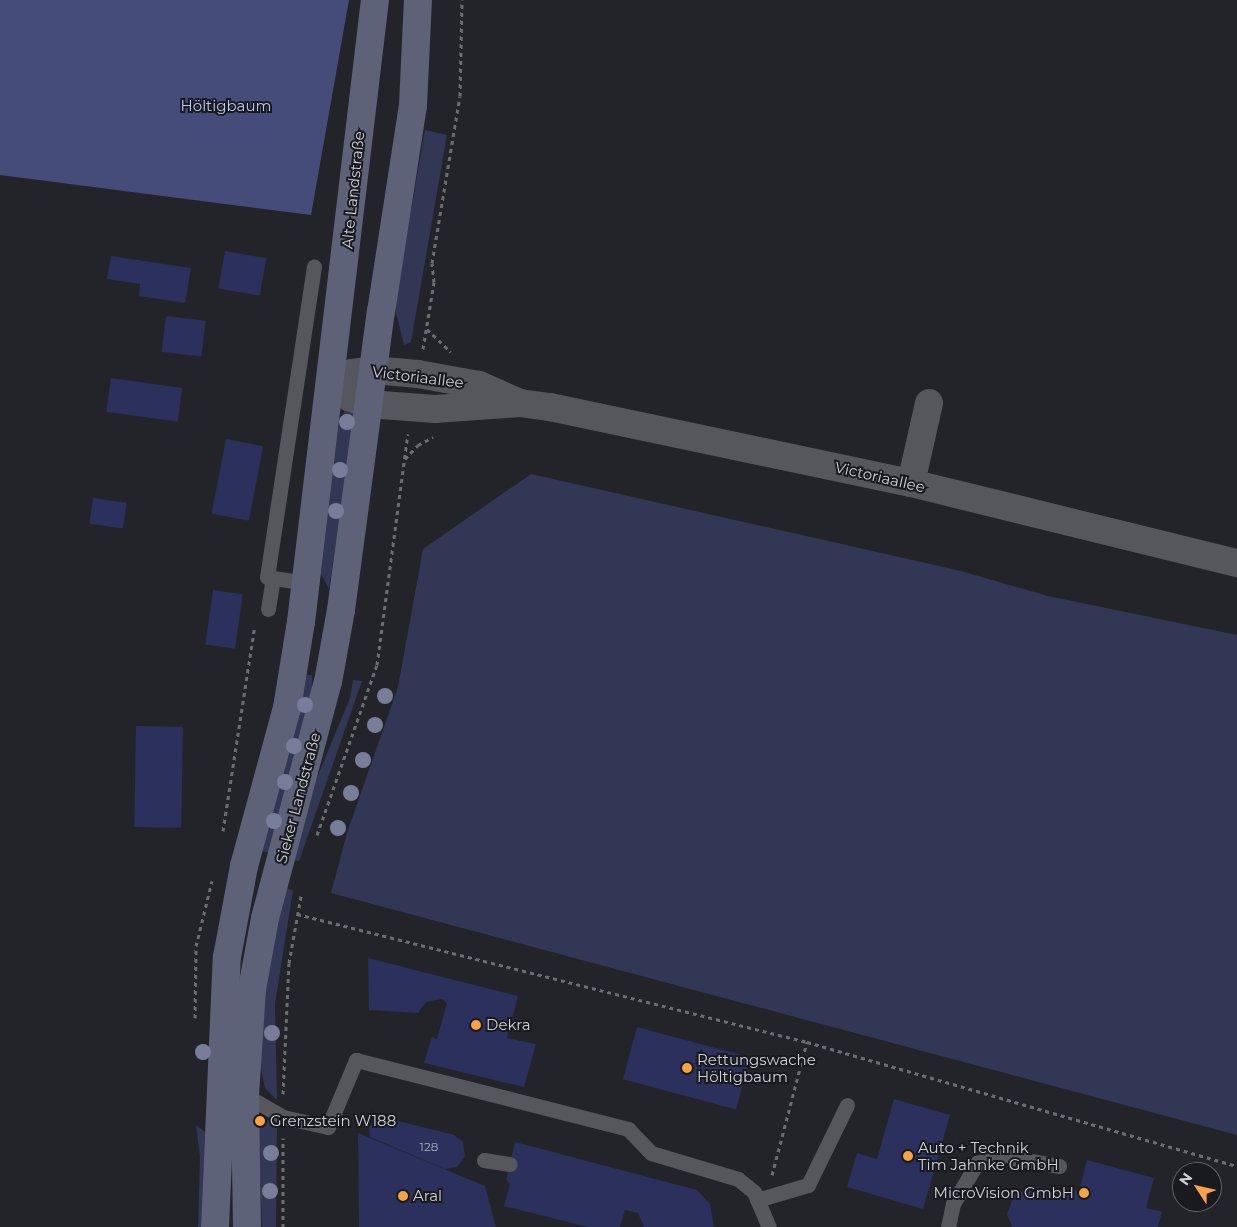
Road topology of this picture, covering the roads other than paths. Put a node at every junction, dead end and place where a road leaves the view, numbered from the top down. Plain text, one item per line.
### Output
1 (375, 0) edge
2 (418, 0) edge
3 (314, 267) dead end
4 (373, 370) junction
5 (331, 381) junction
6 (520, 403) junction
7 (929, 403) dead end
8 (368, 404) junction
9 (911, 483) junction
10 (1237, 563) edge
11 (273, 578) junction
12 (307, 583) junction
13 (268, 609) road end
14 (341, 610) junction
15 (246, 1095) junction
16 (847, 1105) dead end
17 (484, 1160) dead end
18 (510, 1164) dead end
19 (1059, 1166) dead end
20 (757, 1200) junction
21 (215, 1227) edge
22 (248, 1227) edge
23 (769, 1227) edge
24 (948, 1227) edge

1 - 5 main road, Alte Landstraße
2 - 4 main road
3 - 11 lane
4 - 5 street, Victoriaallee
4 - 6 street, Victoriaallee
4 - 8 main road, Sieker Landstraße
5 - 8 street, Victoriaallee
5 - 12 main road
6 - 8 street, Victoriaallee
6 - 9 street, Victoriaallee
7 - 9 street
8 - 14 main road, Sieker Landstraße
9 - 10 street, Victoriaallee
11 - 12 lane
11 - 13 lane
12 - 14 main road
12 - 21 main road
14 - 15 main road, Sieker Landstraße
15 - 20 lane
15 - 22 main road, Sieker Landstraße
16 - 20 lane
17 - 18 lane
19 - 24 lane
20 - 23 lane

